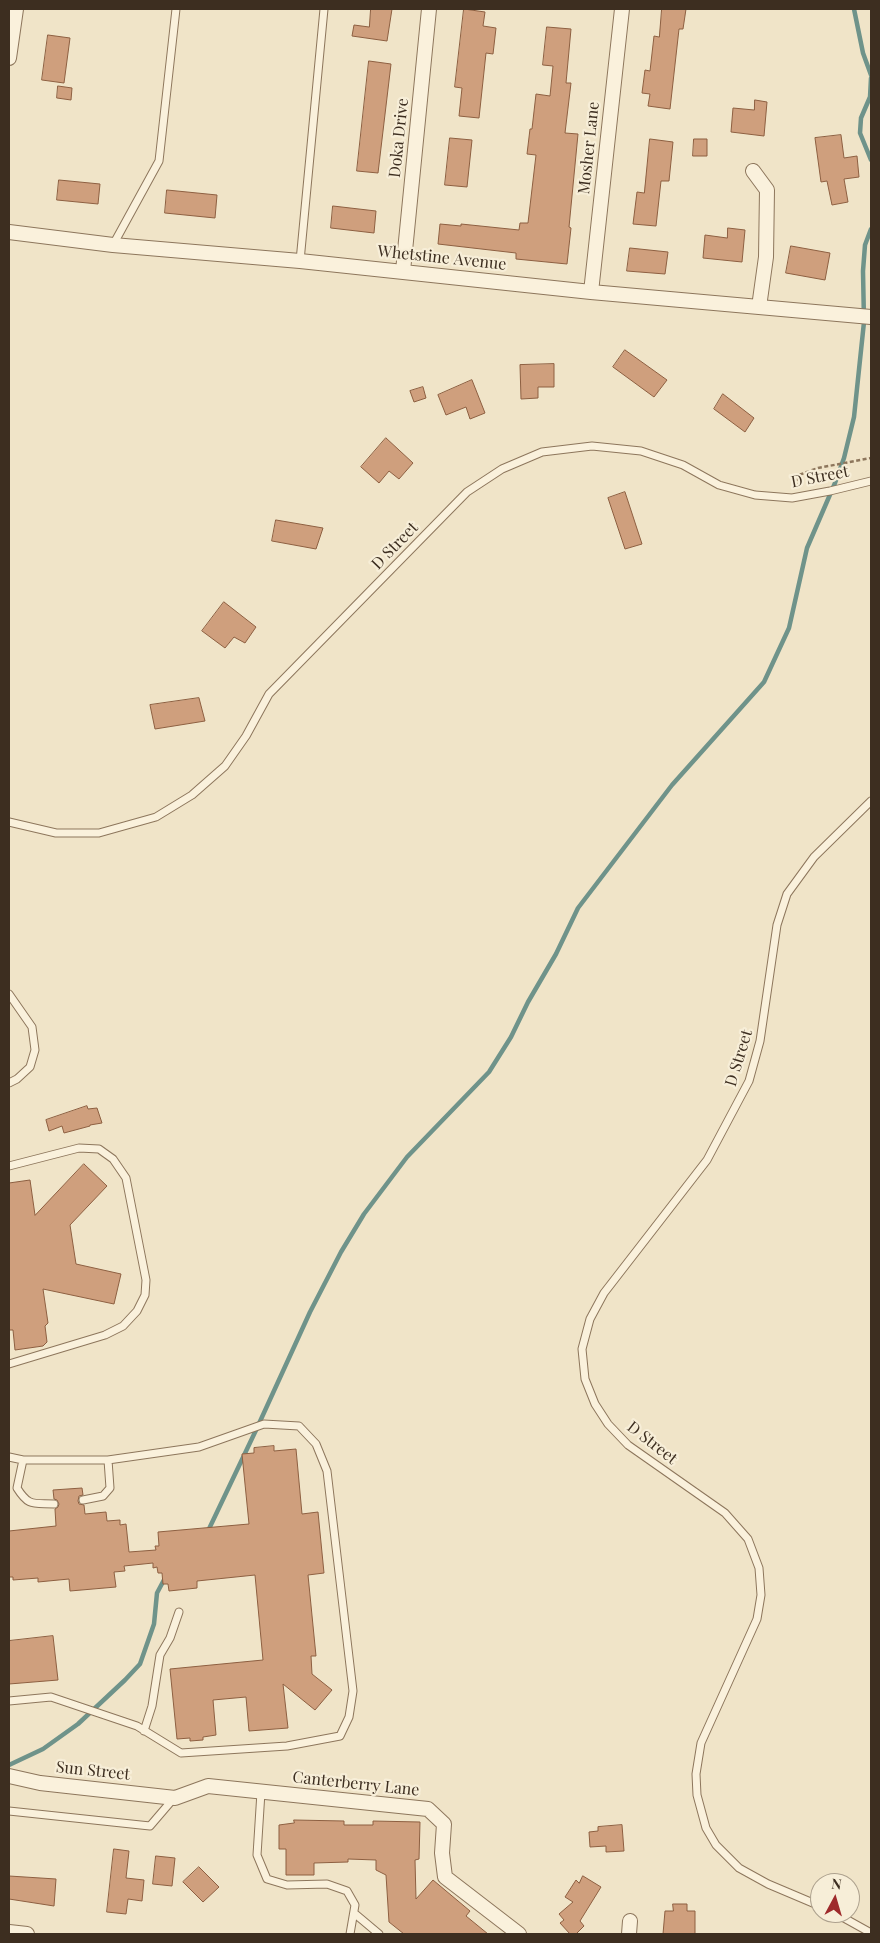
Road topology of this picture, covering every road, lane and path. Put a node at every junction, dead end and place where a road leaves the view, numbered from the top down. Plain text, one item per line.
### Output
1 (16, 9) edge
2 (176, 9) edge
3 (324, 9) edge
4 (429, 9) edge
5 (622, 9) edge
6 (9, 58) edge
7 (753, 171) dead end
8 (9, 232) edge
9 (113, 245) junction
10 (300, 261) junction
11 (403, 271) junction
12 (591, 292) junction
13 (759, 307) junction
14 (871, 317) edge
15 (871, 458) edge
16 (871, 480) edge
17 (792, 498) junction
18 (871, 801) edge
19 (9, 822) edge
20 (9, 994) edge
21 (9, 1083) edge
22 (9, 1166) edge
23 (9, 1364) edge
24 (9, 1457) edge
25 (23, 1460) junction
26 (108, 1460) junction
27 (83, 1500) dead end
28 (54, 1504) dead end
29 (179, 1612) dead end
30 (9, 1701) edge
31 (144, 1730) junction
32 (9, 1776) edge
33 (261, 1792) junction
34 (174, 1798) junction
35 (9, 1811) edge
36 (810, 1902) edge
37 (354, 1912) junction
38 (852, 1923) edge
39 (9, 1932) edge
40 (27, 1934) edge
41 (350, 1934) edge
42 (379, 1934) edge
43 (519, 1934) edge
44 (871, 1934) edge

1 - 6 street
2 - 9 lane
3 - 10 lane
4 - 11 street, Doka Drive
5 - 12 street, Mosher Lane
7 - 13 street
8 - 9 street, Whetstine Avenue
9 - 10 street, Whetstine Avenue
10 - 11 street, Whetstine Avenue
11 - 12 street, Whetstine Avenue
12 - 13 street, Whetstine Avenue
13 - 14 street, Whetstine Avenue
15 - 17 path
16 - 17 lane, D Street
17 - 19 lane, D Street
18 - 36 lane, D Street
20 - 21 lane
22 - 23 lane
24 - 25 lane
25 - 26 lane
25 - 28 lane
26 - 27 lane
26 - 31 lane
29 - 31 lane
30 - 31 lane
32 - 34 street, Sun Street
33 - 34 street, Canterberry Lane
33 - 37 lane
33 - 43 street, Canterberry Lane
34 - 35 lane
37 - 41 lane
37 - 42 lane
38 - 44 lane
39 - 40 street

